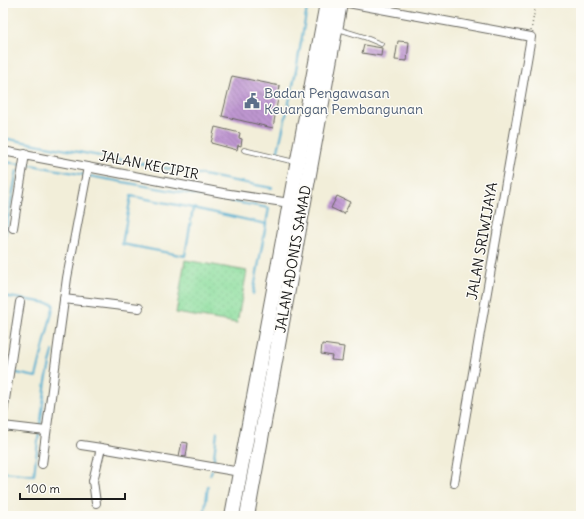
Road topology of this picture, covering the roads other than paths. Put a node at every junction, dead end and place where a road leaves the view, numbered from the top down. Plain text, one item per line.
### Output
1 (327, 3) edge
2 (340, 3) edge
3 (348, 3) edge
4 (335, 28) junction
5 (381, 44) dead end
6 (244, 150) dead end
7 (3, 151) edge
8 (24, 162) junction
9 (297, 163) junction
10 (87, 170) junction
11 (290, 203) junction
12 (13, 228) dead end
13 (64, 300) junction
14 (20, 302) dead end
15 (139, 308) dead end
16 (267, 364) junction
17 (3, 413) edge
18 (3, 426) edge
19 (41, 431) junction
20 (81, 445) dead end
21 (101, 448) junction
22 (42, 464) dead end
23 (240, 472) junction
24 (454, 483) dead end
25 (96, 503) dead end
26 (232, 516) edge
27 (247, 516) edge

1 - 9 highway
2 - 4 highway, JALAN ADONIS SAMAD
3 - 24 street, JALAN SRIWIJAYA
4 - 5 lane
4 - 16 highway, JALAN ADONIS SAMAD
6 - 9 lane
7 - 8 street, JALAN KECIPIR
8 - 10 street, JALAN KECIPIR
8 - 12 street
9 - 11 highway
10 - 11 street, JALAN KECIPIR
10 - 13 street
11 - 16 highway
13 - 15 street
13 - 19 street
14 - 17 street
16 - 23 highway
16 - 27 highway, JALAN ADONIS SAMAD
18 - 19 street
19 - 22 street
20 - 21 street
21 - 23 street
21 - 25 street
23 - 26 highway

